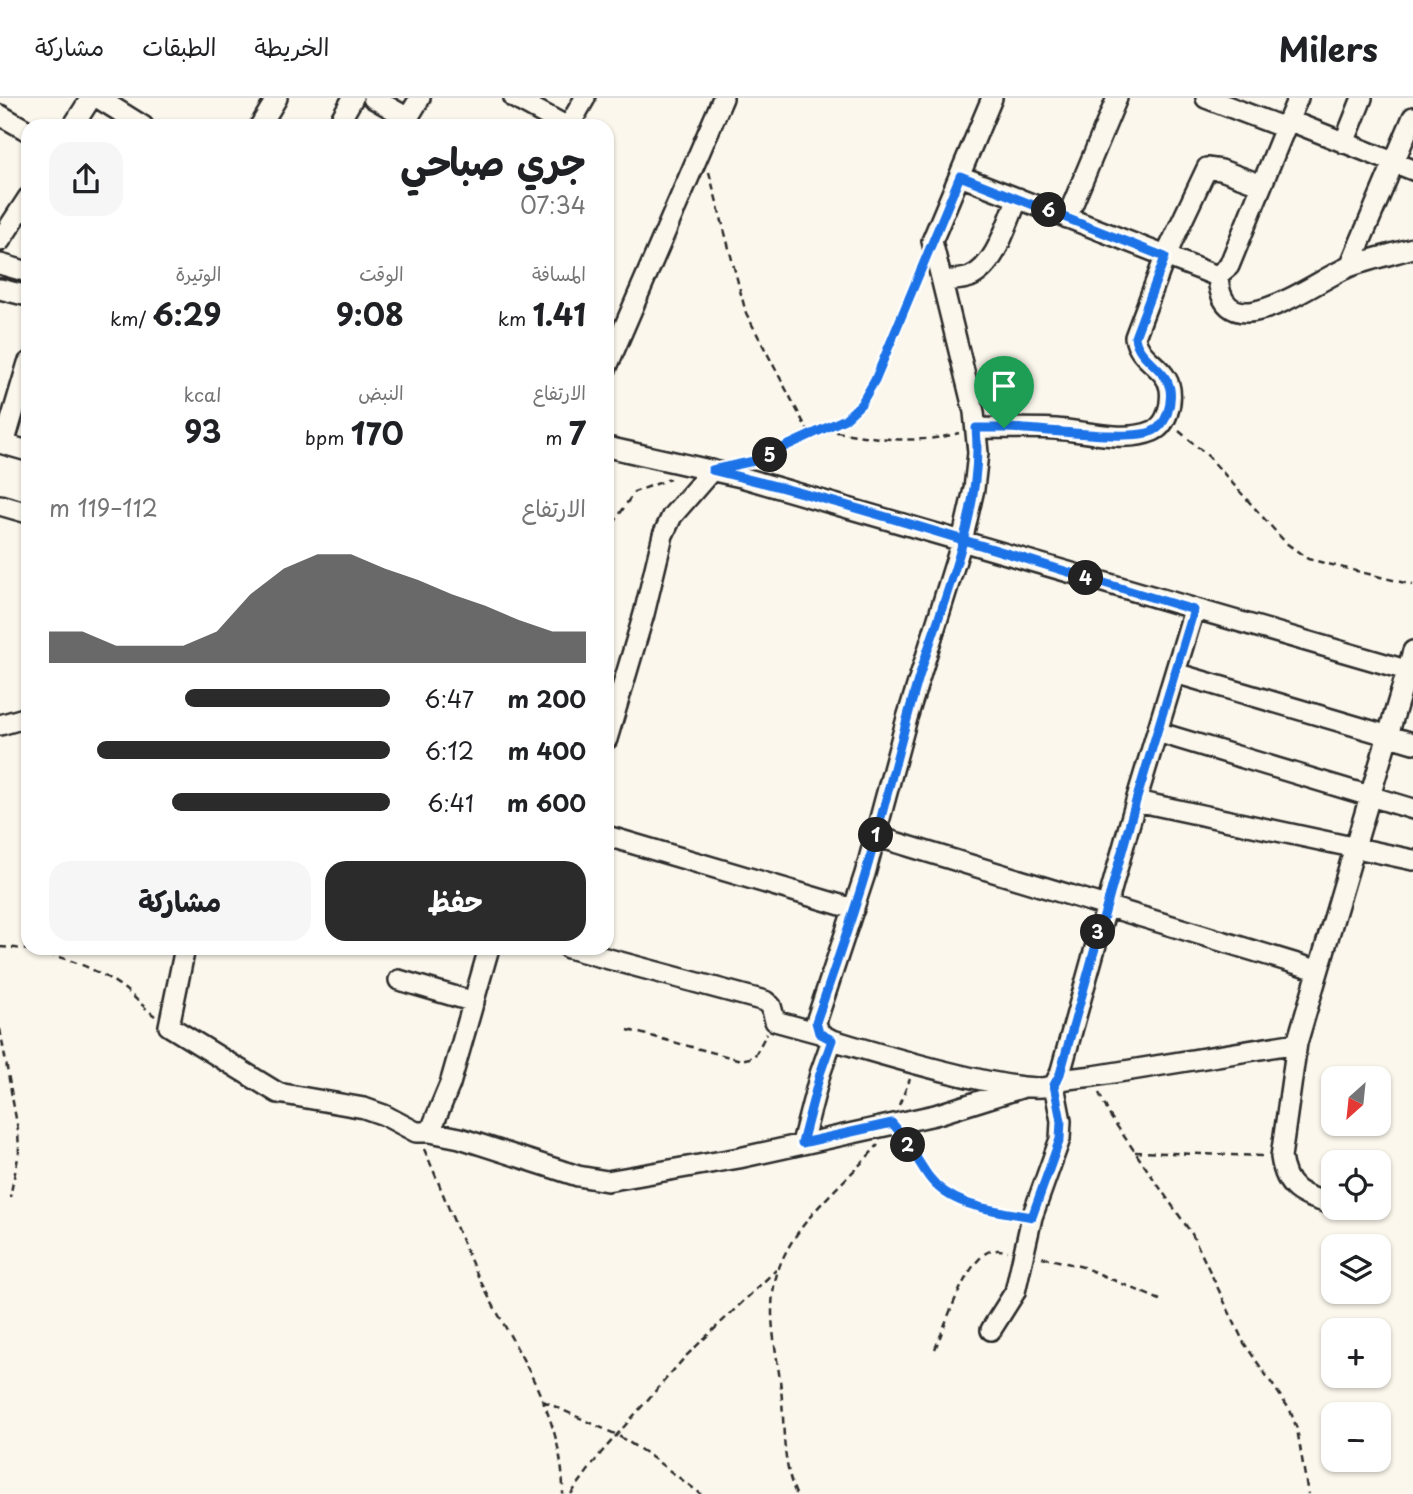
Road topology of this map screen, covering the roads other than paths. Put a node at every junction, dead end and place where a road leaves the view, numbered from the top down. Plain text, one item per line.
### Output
1 (10, 98) edge
2 (91, 98) edge
3 (98, 98) edge
4 (277, 98) edge
5 (353, 98) edge
6 (373, 98) edge
7 (420, 98) edge
8 (514, 98) edge
9 (585, 98) edge
10 (723, 98) edge
11 (992, 98) edge
12 (1117, 98) edge
13 (1206, 98) edge
14 (1298, 98) edge
15 (1362, 98) edge
16 (0, 116) edge
17 (1413, 117) edge
18 (78, 119) edge
19 (131, 119) edge
20 (264, 119) edge
21 (341, 119) edge
22 (401, 119) edge
23 (407, 119) edge
24 (554, 119) edge
25 (572, 119) edge
26 (1287, 124) junction
27 (21, 127) edge
28 (1344, 143) junction
29 (1394, 163) junction
30 (1413, 170) edge
31 (960, 176) junction
32 (1262, 186) junction
33 (1018, 198) junction
34 (19, 206) edge
35 (1067, 218) junction
36 (0, 241) edge
37 (1413, 248) edge
38 (1165, 257) junction
39 (0, 264) edge
40 (1350, 267) junction
41 (21, 270) edge
42 (1218, 275) junction
43 (943, 281) junction
44 (0, 289) edge
45 (21, 294) edge
46 (614, 351) edge
47 (21, 385) edge
48 (976, 428) junction
49 (2, 443) edge
50 (21, 449) edge
51 (614, 449) edge
52 (712, 470) junction
53 (0, 505) edge
54 (21, 511) edge
55 (962, 541) junction
56 (1194, 610) junction
57 (1413, 651) edge
58 (1410, 671) edge
59 (1175, 673) junction
60 (614, 716) edge
61 (21, 719) edge
62 (0, 725) edge
63 (1157, 732) junction
64 (1387, 735) junction
65 (1413, 743) edge
66 (1369, 797) junction
67 (1136, 801) junction
68 (1413, 809) edge
69 (875, 836) junction
70 (614, 838) edge
71 (1355, 848) junction
72 (1413, 860) edge
73 (1105, 906) junction
74 (854, 909) junction
75 (184, 955) edge
76 (487, 955) edge
77 (594, 955) edge
78 (1317, 970) junction
79 (399, 980) dead end
80 (474, 1002) junction
81 (825, 1037) junction
82 (1297, 1043) junction
83 (1056, 1082) junction
84 (1023, 1087) junction
85 (423, 1132) junction
86 (802, 1143) junction
87 (1321, 1201) edge
88 (991, 1329) dead end

1 - 16 street
2 - 18 street
3 - 19 street
4 - 20 street
5 - 21 street
6 - 22 street
7 - 23 street
8 - 24 street
9 - 25 street
10 - 46 street
11 - 31 street
12 - 35 street
13 - 26 street
14 - 26 street
15 - 28 street
16 - 27 street
17 - 29 street
26 - 28 street
26 - 32 street
28 - 29 street
29 - 30 street
29 - 40 street
31 - 33 street
31 - 43 street
32 - 38 street
32 - 42 street
33 - 35 street
33 - 43 street
34 - 36 street
35 - 38 street
37 - 40 street
38 - 42 street
38 - 48 street
39 - 41 street
40 - 42 street
43 - 48 street
44 - 45 street
47 - 49 street
48 - 55 street
49 - 50 street
51 - 52 street
52 - 55 street
52 - 60 street
53 - 54 street
55 - 56 street
55 - 69 street
56 - 58 street
56 - 59 street
57 - 58 street
58 - 64 street
59 - 63 street
59 - 64 street
61 - 62 street
63 - 66 street
63 - 67 street
64 - 65 street
64 - 66 street
66 - 68 street
66 - 71 street
67 - 71 street
67 - 73 street
69 - 73 street
69 - 74 street
70 - 74 street
71 - 72 street
71 - 78 street
73 - 78 street
73 - 83 street
74 - 81 street
75 - 85 street
76 - 80 street
77 - 81 street
78 - 82 street
79 - 80 street
80 - 85 street
81 - 84 street
81 - 86 street
82 - 83 street
82 - 87 street
83 - 84 street
83 - 88 street
84 - 86 street
85 - 86 street

